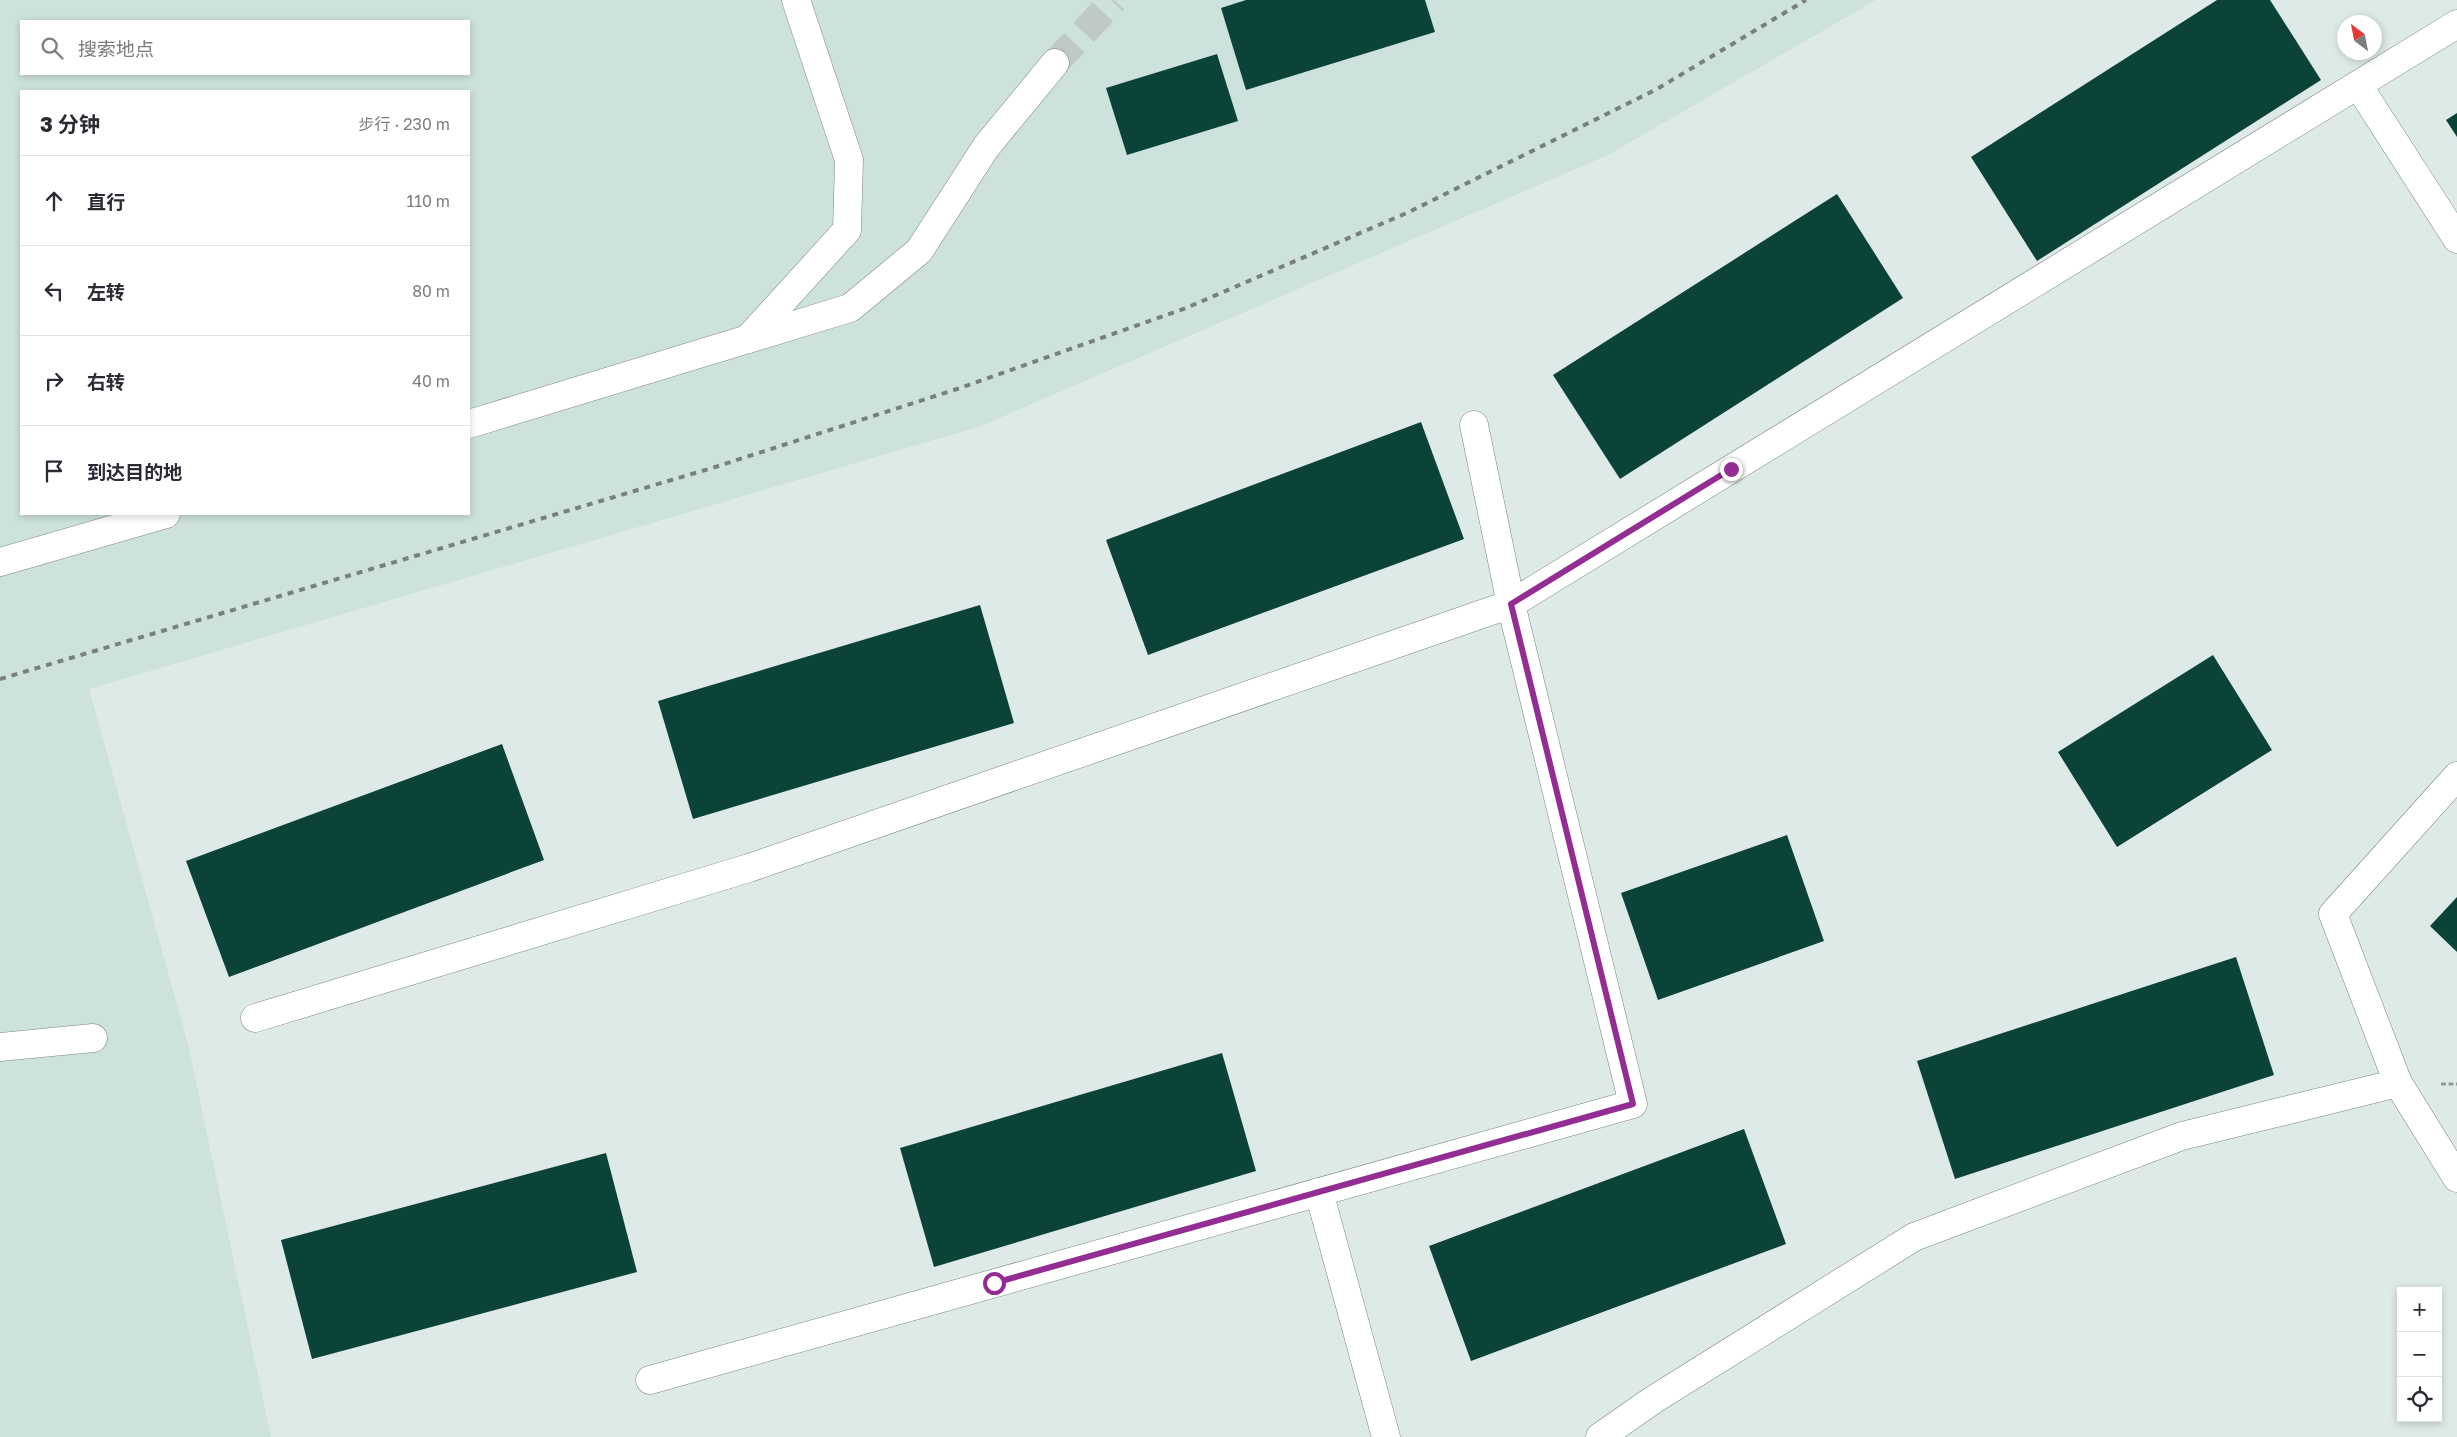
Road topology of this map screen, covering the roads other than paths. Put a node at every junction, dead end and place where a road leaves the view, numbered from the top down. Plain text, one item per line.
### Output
1 (796, 0) edge
2 (2457, 24) edge
3 (1055, 63) tunnel mouth
4 (2358, 85) junction
5 (2457, 239) edge
6 (747, 340) junction
7 (470, 424) edge
8 (1474, 425) dead end
9 (163, 515) edge
10 (0, 562) edge
11 (1511, 604) junction
12 (2457, 776) edge
13 (255, 1018) dead end
14 (93, 1038) dead end
15 (0, 1047) edge
16 (2398, 1084) junction
17 (2457, 1178) edge
18 (1319, 1192) junction
19 (650, 1380) dead end
20 (1386, 1437) edge
21 (1600, 1437) edge

1 - 6 lane
2 - 4 lane
3 - 6 lane
4 - 5 lane
4 - 11 lane
6 - 7 lane
8 - 11 lane
9 - 10 lane
11 - 13 lane
11 - 18 lane
12 - 16 lane
14 - 15 lane
16 - 17 lane
16 - 21 lane
18 - 19 lane
18 - 20 lane

